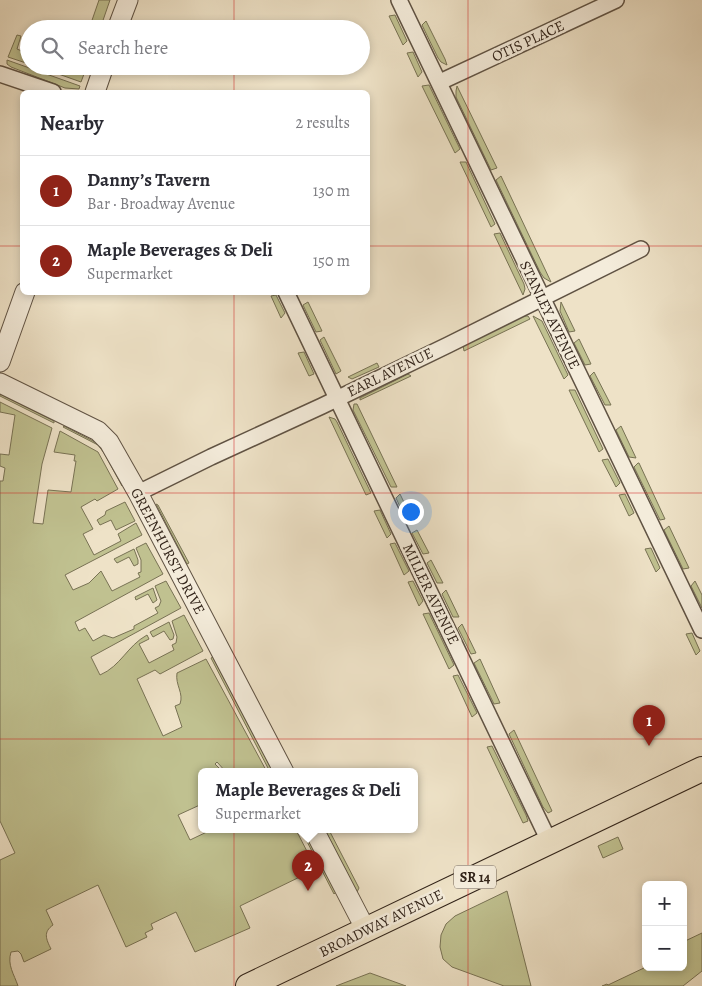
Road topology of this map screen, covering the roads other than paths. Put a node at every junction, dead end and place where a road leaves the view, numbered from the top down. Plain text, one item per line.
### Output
1 (128, 0) edge
2 (399, 0) edge
3 (616, 0) edge
4 (120, 20) edge
5 (0, 74) edge
6 (101, 75) edge
7 (440, 82) junction
8 (47, 90) edge
9 (96, 90) edge
10 (641, 249) dead end
11 (24, 295) edge
12 (287, 295) edge
13 (542, 298) junction
14 (0, 362) edge
15 (0, 383) edge
16 (337, 398) junction
17 (138, 493) junction
18 (702, 630) edge
19 (282, 768) edge
20 (702, 769) edge
21 (316, 833) edge
22 (549, 841) junction
23 (366, 930) junction
24 (248, 986) edge

1 - 4 street
2 - 7 street, STANLEY AVENUE
3 - 7 street, OTIS PLACE
5 - 8 street
6 - 9 street
7 - 13 street, STANLEY AVENUE
10 - 13 street, EARL AVENUE
11 - 14 street
12 - 16 street, MILLER AVENUE
13 - 16 street, EARL AVENUE
13 - 18 street, STANLEY AVENUE
15 - 17 street, GREENHURST DRIVE
16 - 17 street, EARL AVENUE
16 - 22 street, MILLER AVENUE
17 - 19 street, GREENHURST DRIVE
20 - 22 main road, BROADWAY AVENUE / SR 14
21 - 23 street
22 - 23 main road, BROADWAY AVENUE / SR 14
23 - 24 main road, BROADWAY AVENUE / SR 14

